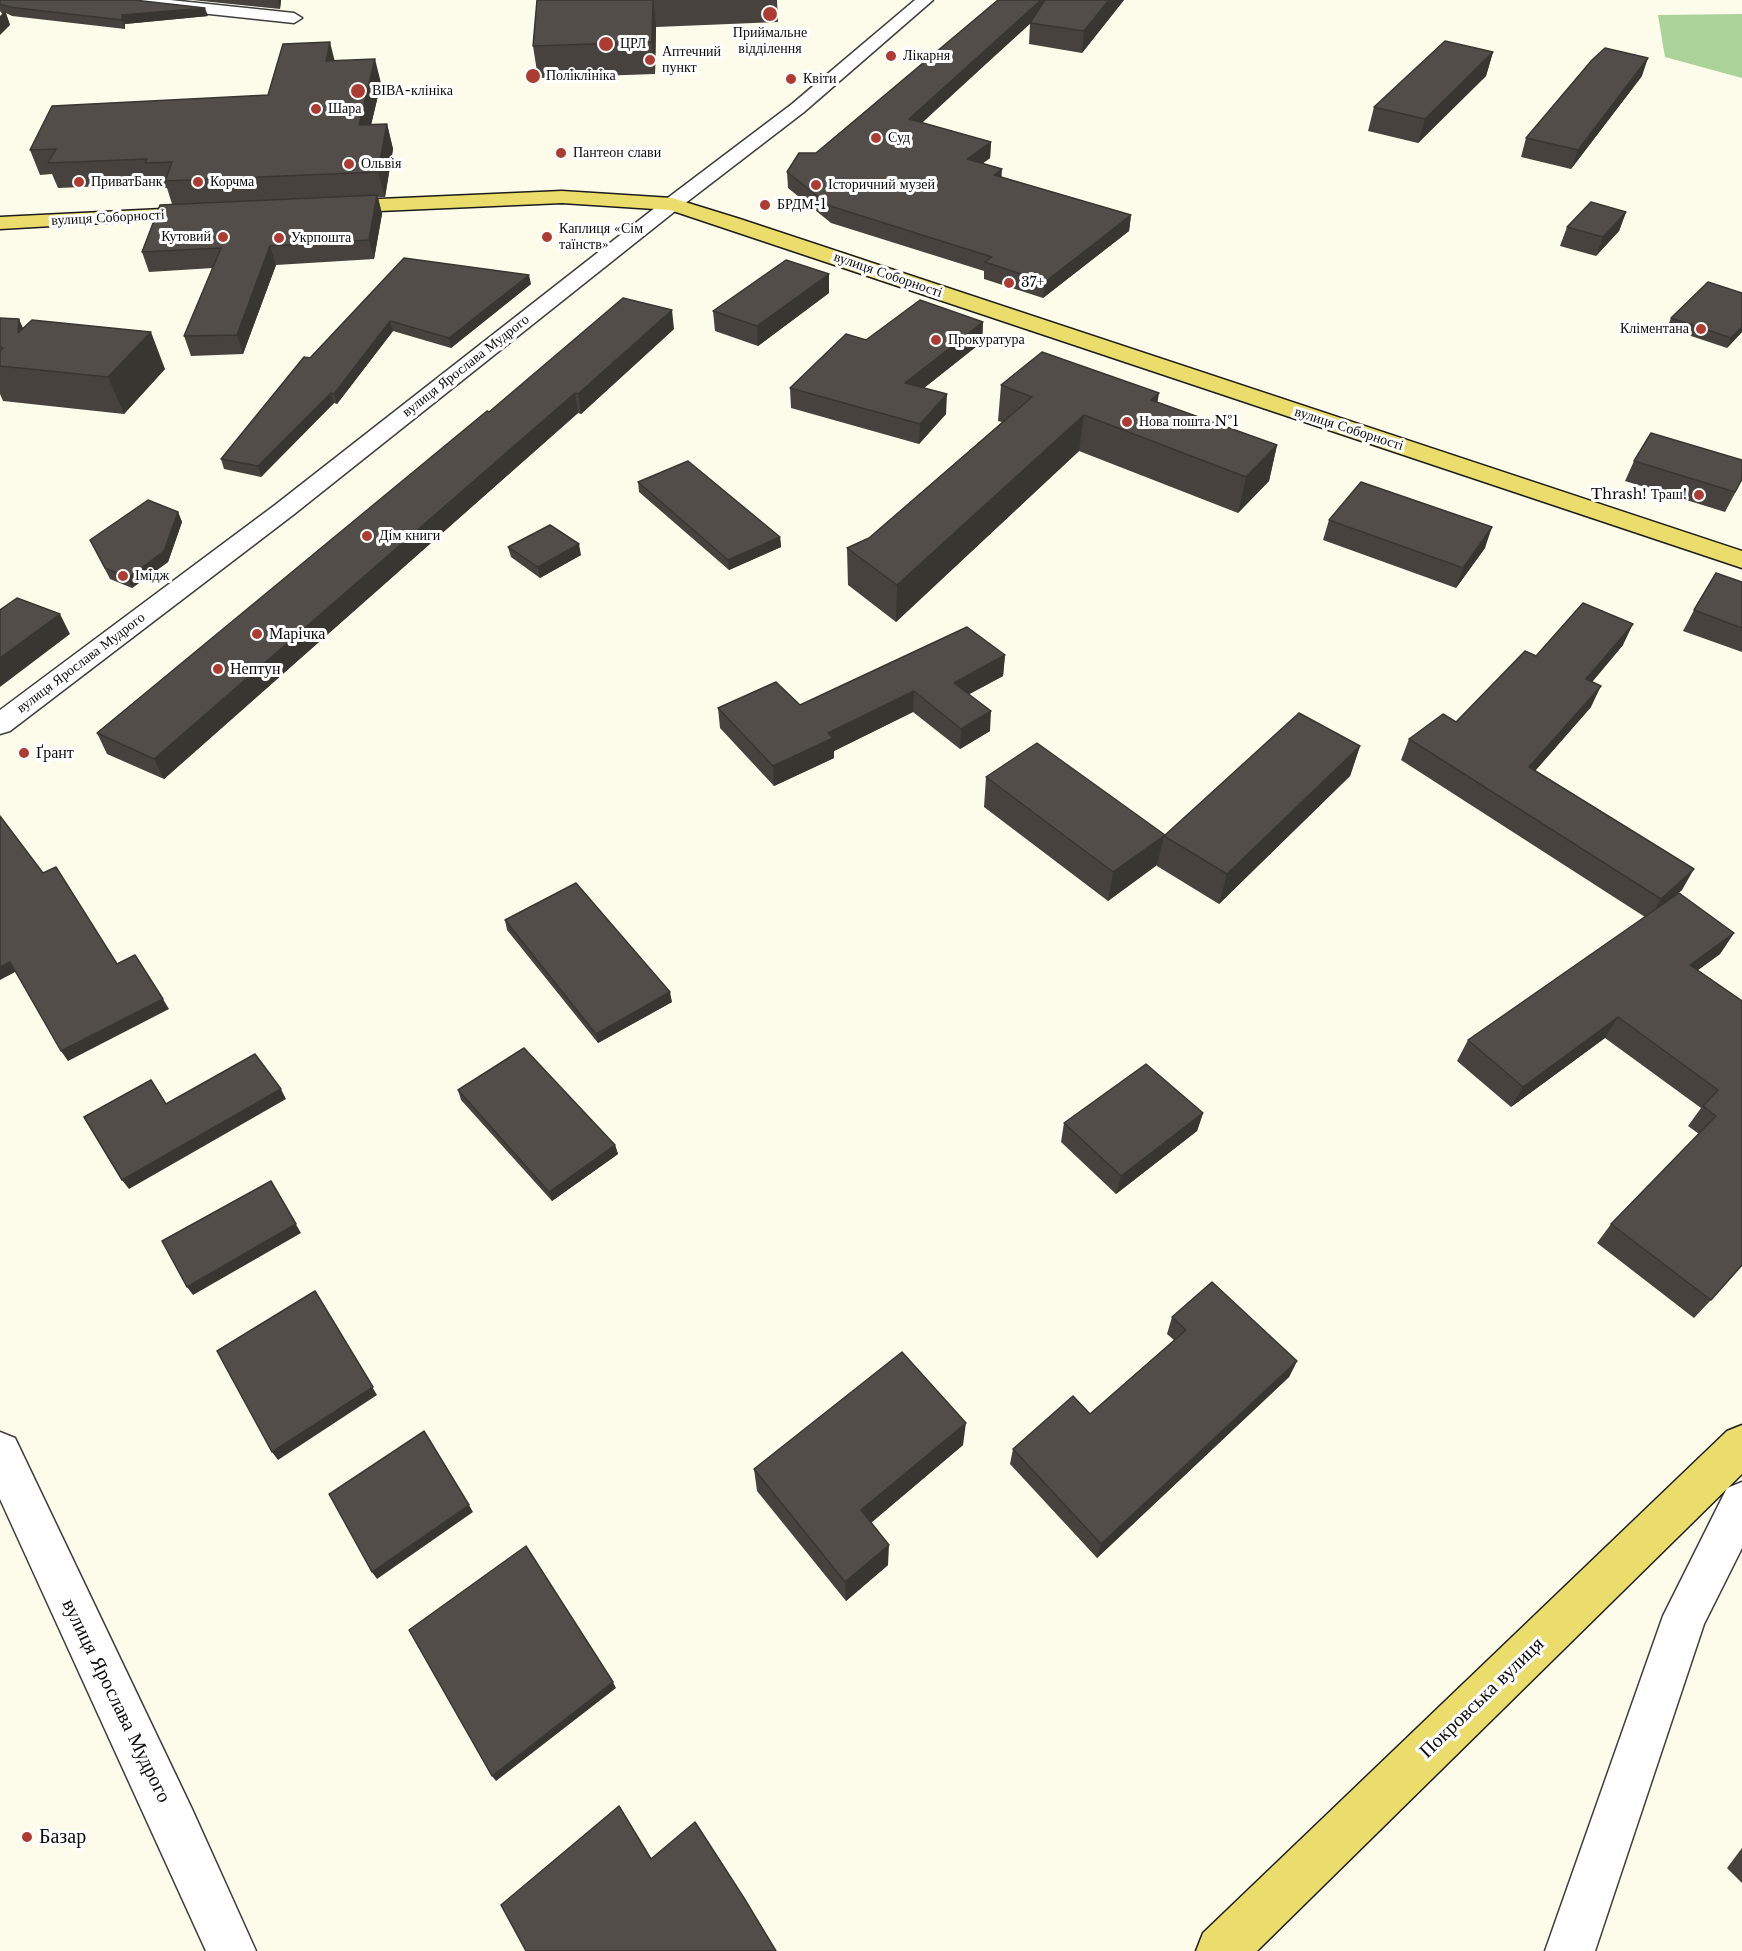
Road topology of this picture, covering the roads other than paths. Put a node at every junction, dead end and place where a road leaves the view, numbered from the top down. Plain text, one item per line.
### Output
1 (125, 0) edge
2 (925, 0) edge
3 (294, 18) dead end
4 (672, 204) junction
5 (311, 208) edge
6 (220, 212) edge
7 (0, 223) edge
8 (1742, 560) edge
9 (0, 724) edge
10 (1742, 1445) edge
11 (0, 1452) edge
12 (1742, 1503) edge
13 (231, 1951) edge
14 (1221, 1951) edge
15 (1570, 1951) edge

1 - 3 street
2 - 4 street, вулиця Ярослава Мудрого
4 - 5 main road, вулиця Соборності
4 - 8 main road, вулиця Соборності
4 - 9 street, вулиця Ярослава Мудрого
6 - 7 main road, вулиця Соборності
10 - 14 main road, Покровська вулиця
11 - 13 street, вулиця Ярослава Мудрого
12 - 15 street

